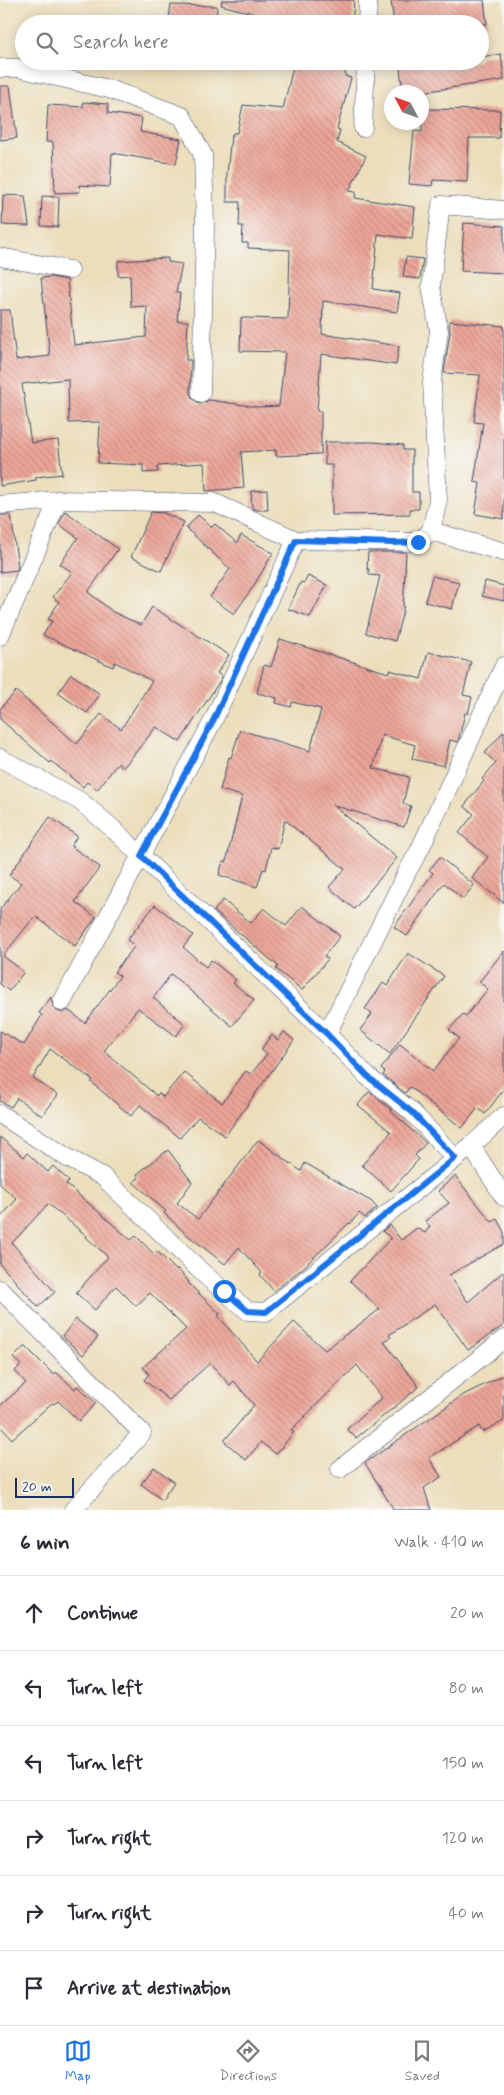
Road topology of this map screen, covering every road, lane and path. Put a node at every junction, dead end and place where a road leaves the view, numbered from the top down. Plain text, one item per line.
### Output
1 (368, 0) edge
2 (367, 15) edge
3 (0, 68) edge
4 (15, 68) edge
5 (27, 70) edge
6 (366, 70) edge
7 (363, 128) dead end
8 (504, 210) edge
9 (0, 256) edge
10 (70, 270) dead end
11 (201, 393) dead end
12 (58, 500) junction
13 (0, 505) edge
14 (431, 531) junction
15 (296, 540) junction
16 (504, 552) edge
17 (0, 636) edge
18 (504, 666) edge
19 (0, 758) edge
20 (141, 856) junction
21 (62, 1002) dead end
22 (327, 1034) junction
23 (0, 1114) edge
24 (504, 1116) edge
25 (470, 1146) junction
26 (455, 1158) junction
27 (504, 1197) edge
28 (0, 1289) edge
29 (504, 1339) edge
30 (340, 1469) dead end
31 (73, 1510) edge

1 - 2 street
3 - 4 street
5 - 11 street
6 - 7 street
8 - 14 street
9 - 10 street
12 - 13 street
12 - 15 street
12 - 17 street
14 - 15 street
14 - 16 street
15 - 20 street
18 - 22 street
19 - 20 street
20 - 21 street
20 - 22 street
22 - 26 street
23 - 26 street
24 - 25 street
25 - 26 street
25 - 27 street
28 - 31 street
29 - 30 street

